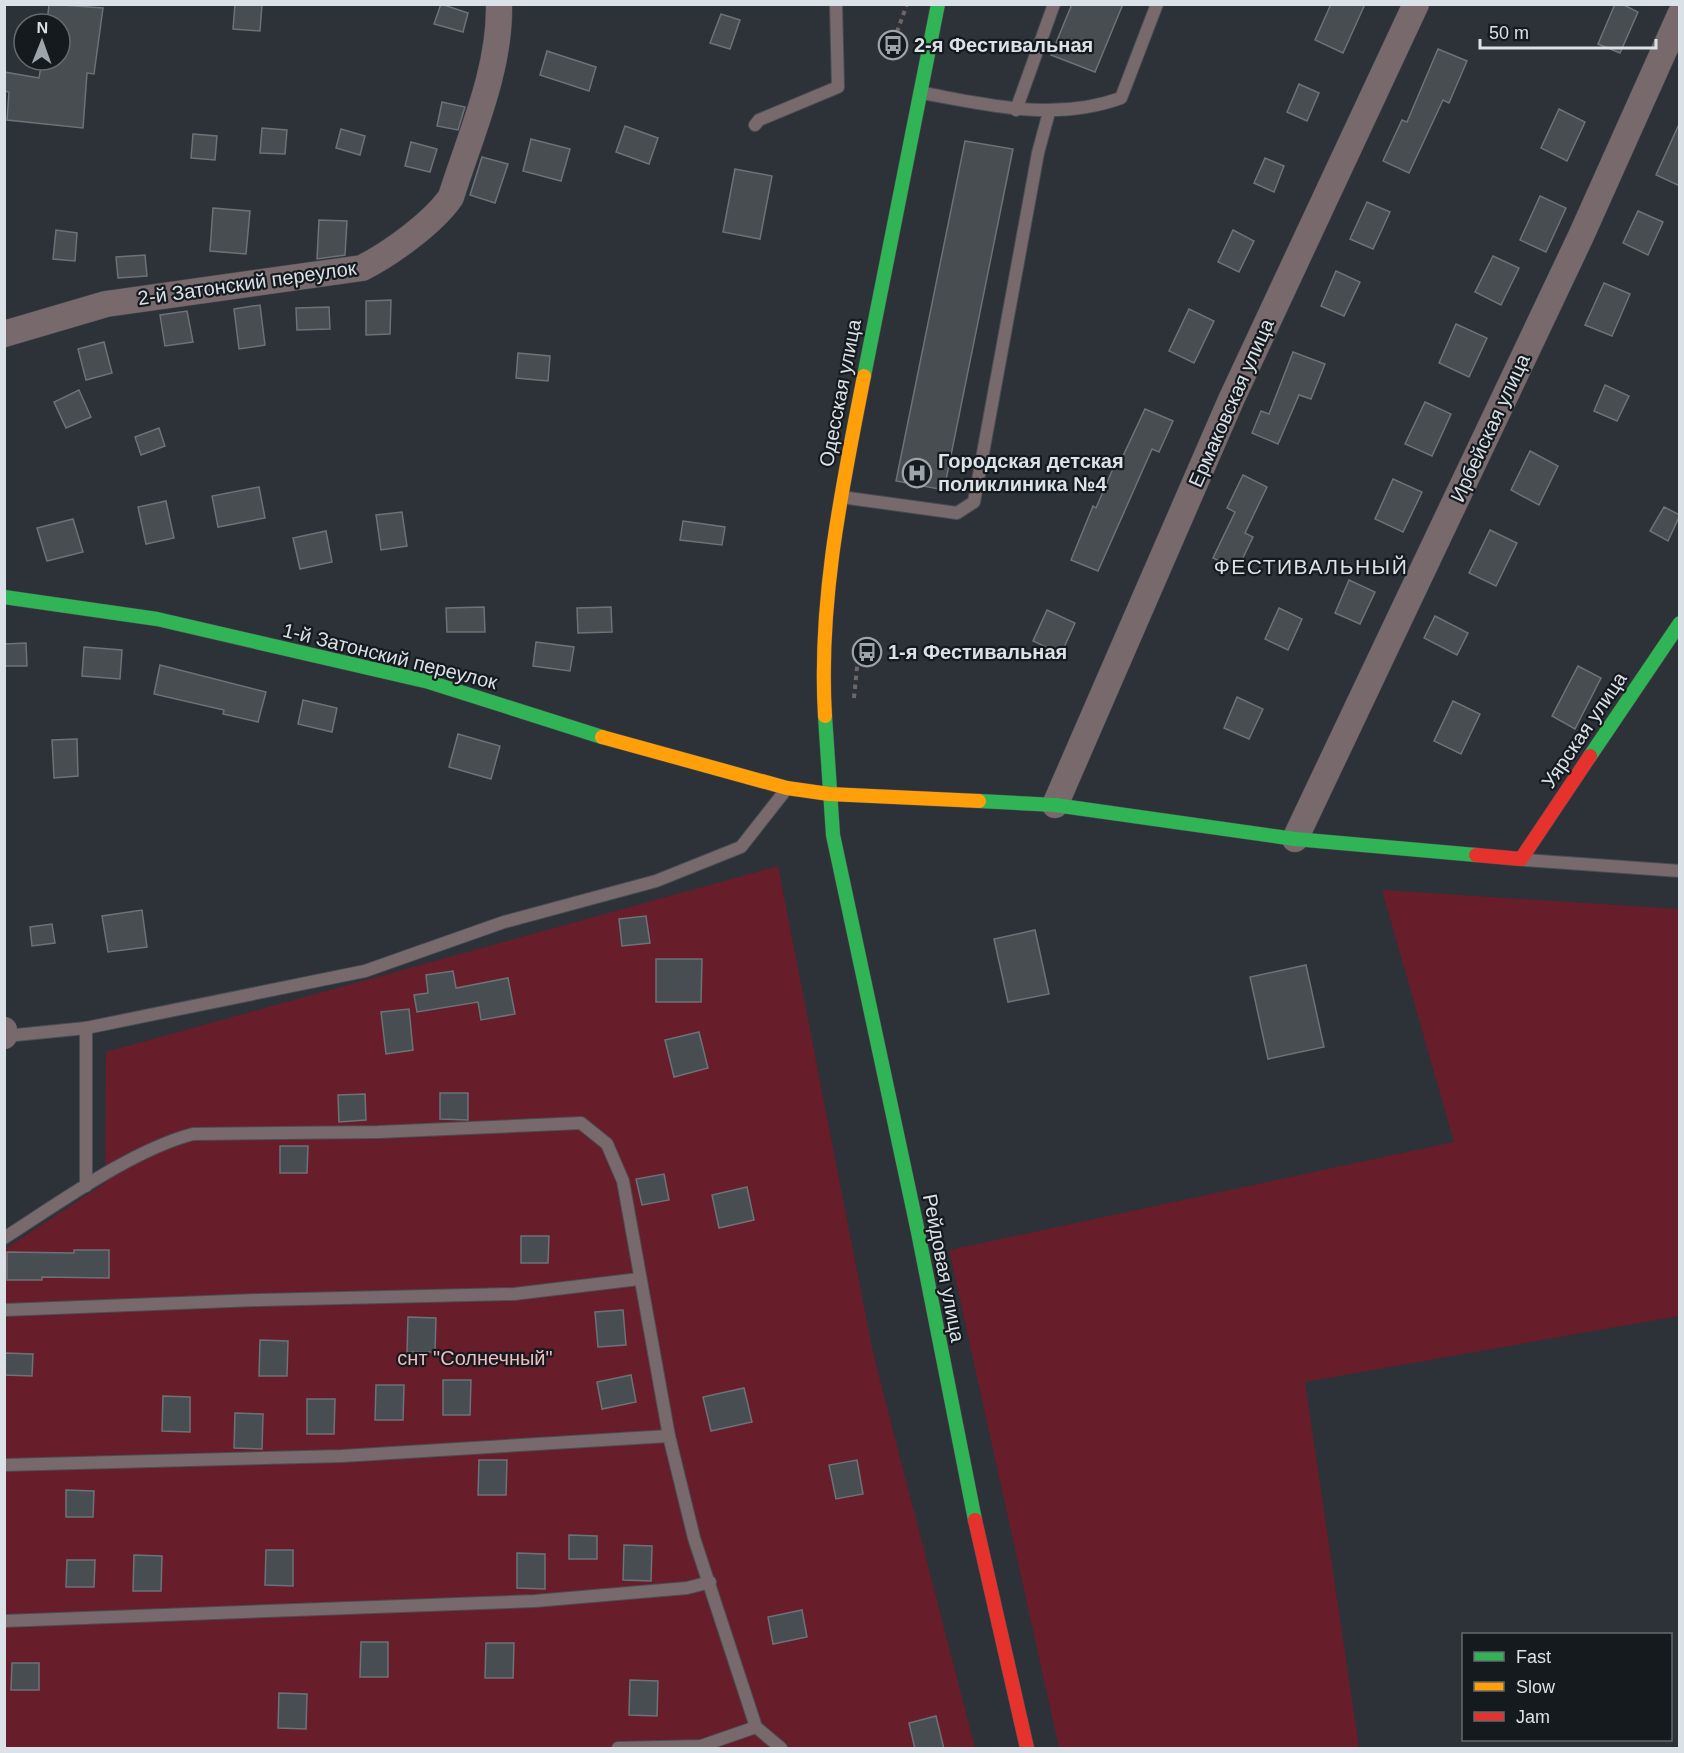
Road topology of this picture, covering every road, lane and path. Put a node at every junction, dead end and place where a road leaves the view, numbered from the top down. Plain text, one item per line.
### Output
1 (836, 4) edge
2 (907, 4) edge
3 (938, 4) edge
4 (1054, 4) edge
5 (1157, 4) edge
6 (1416, 4) edge
7 (501, 5) edge
8 (1680, 15) edge
9 (897, 32) dead end
10 (919, 92) junction
11 (1016, 110) junction
12 (1049, 112) junction
13 (755, 124) dead end
14 (4, 334) edge
15 (840, 497) junction
16 (4, 597) edge
17 (1680, 623) edge
18 (787, 788) junction
19 (829, 794) junction
20 (1055, 805) junction
21 (1294, 838) junction
22 (1521, 859) junction
23 (1680, 871) edge
24 (86, 1028) junction
25 (5, 1034) edge
26 (86, 1186) junction
27 (4, 1238) edge
28 (639, 1279) junction
29 (4, 1310) edge
30 (669, 1436) junction
31 (4, 1465) edge
32 (710, 1582) junction
33 (4, 1621) edge
34 (756, 1727) junction
35 (618, 1749) edge
36 (781, 1749) edge
37 (1027, 1749) edge

1 - 13 lane
2 - 9 path
3 - 10 street, Одесская улица
4 - 11 lane
5 - 12 lane
6 - 20 street, Ермаковская улица
7 - 14 street, 2-й Затонский переулок
8 - 21 street, Ирбейская улица
10 - 11 lane
10 - 15 street, Одесская улица
11 - 12 lane
12 - 15 lane
15 - 19 street, Одесская улица
16 - 18 street, 1-й Затонский переулок
17 - 22 street, Уярская улица
18 - 19 lane
18 - 24 lane
19 - 20 street
19 - 37 street, Рейдовая улица
20 - 21 street
21 - 22 street
22 - 23 lane
24 - 25 lane
24 - 26 lane
26 - 27 lane
26 - 28 lane
28 - 29 lane
28 - 30 lane
30 - 31 lane
30 - 32 lane
32 - 33 lane
32 - 34 lane
34 - 35 lane
34 - 36 lane

